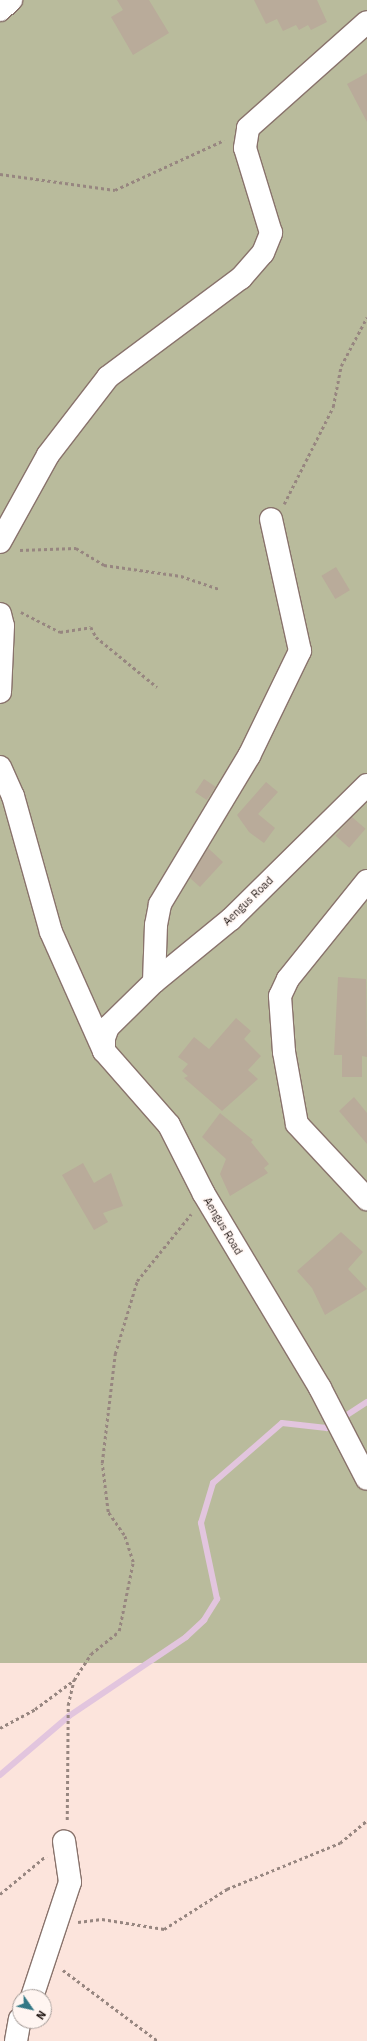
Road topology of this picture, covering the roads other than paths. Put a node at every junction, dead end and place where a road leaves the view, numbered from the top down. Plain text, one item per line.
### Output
1 (11, 0) edge
2 (0, 10) edge
3 (367, 22) edge
4 (271, 519) road end
5 (7, 547) edge
6 (8, 612) edge
7 (0, 692) edge
8 (0, 767) edge
9 (367, 785) edge
10 (367, 881) edge
11 (154, 982) junction
12 (104, 1051) junction
13 (367, 1199) edge
14 (367, 1479) edge
15 (64, 1841) road end
16 (35, 1989) edge
17 (18, 2029) edge
18 (16, 2041) edge

1 - 2 street
3 - 5 street
4 - 11 street
6 - 7 street
8 - 12 street, Aengus Road
9 - 11 street, Aengus Road
10 - 13 street
11 - 12 street, Aengus Road
12 - 14 street, Aengus Road
15 - 16 street
17 - 18 street

